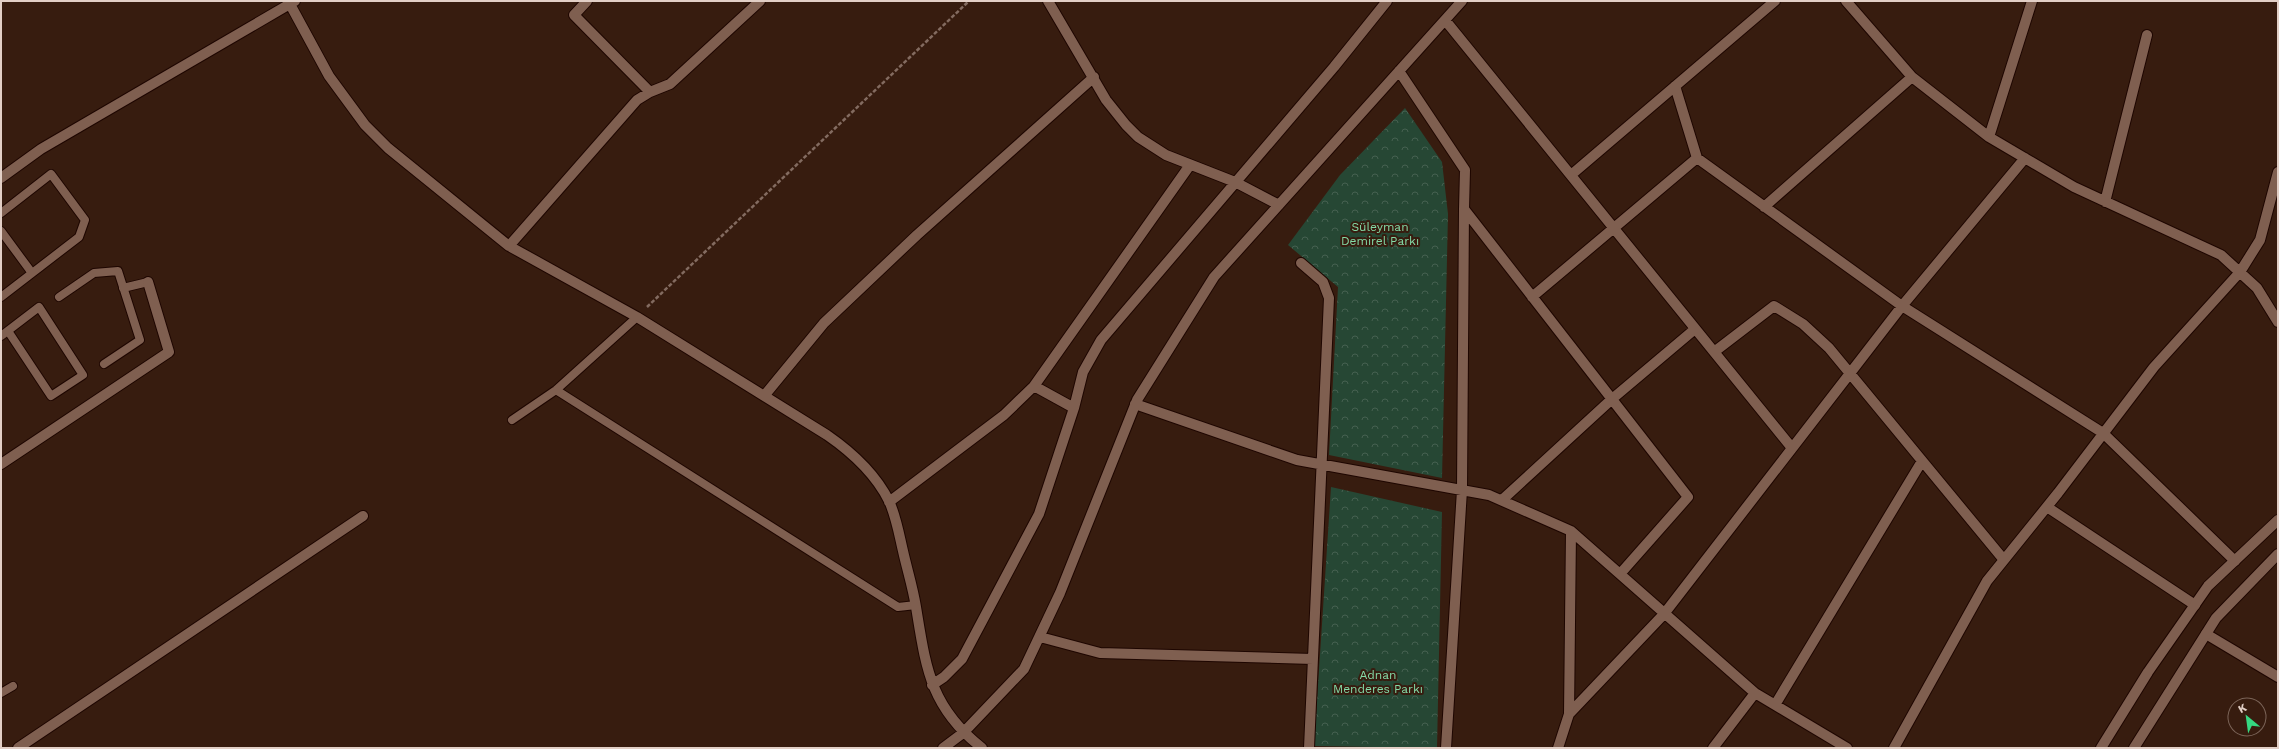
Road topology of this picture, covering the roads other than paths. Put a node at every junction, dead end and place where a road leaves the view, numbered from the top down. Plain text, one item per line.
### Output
1 (587, 1) edge
2 (760, 1) edge
3 (1048, 1) edge
4 (1387, 1) edge
5 (1462, 1) edge
6 (1775, 1) edge
7 (1846, 1) edge
8 (2032, 1) edge
9 (293, 3) edge
10 (1445, 20) junction
11 (2147, 34) dead end
12 (1399, 71) junction
13 (1094, 77) junction
14 (1912, 77) junction
15 (1675, 86) junction
16 (650, 92) junction
17 (1989, 137) junction
18 (1697, 158) junction
19 (2025, 158) junction
20 (1190, 165) junction
21 (2278, 172) edge
22 (1571, 176) junction
23 (1, 178) edge
24 (1235, 182) junction
25 (2105, 202) junction
26 (1279, 206) junction
27 (1764, 207) junction
28 (1464, 209) junction
29 (1, 213) edge
30 (1614, 229) junction
31 (1, 231) edge
32 (510, 246) junction
33 (1301, 263) dead end
34 (2240, 272) junction
35 (32, 273) junction
36 (148, 282) joint
37 (123, 288) junction
38 (1, 297) edge
39 (59, 297) dead end
40 (1532, 297) junction
41 (1902, 306) junction
42 (637, 317) junction
43 (2278, 322) edge
44 (1695, 329) junction
45 (4, 334) edge
46 (1714, 352) junction
47 (104, 364) dead end
48 (1849, 374) junction
49 (1034, 386) junction
50 (556, 390) junction
51 (764, 396) junction
52 (1612, 399) junction
53 (1135, 404) junction
54 (1074, 408) junction
55 (512, 420) dead end
56 (2103, 433) junction
57 (1792, 448) junction
58 (1922, 461) junction
59 (1, 464) edge
60 (1322, 464) junction
61 (1462, 490) junction
62 (1502, 500) junction
63 (889, 502) junction
64 (2047, 507) junction
65 (363, 516) dead end
66 (2278, 520) edge
67 (1571, 531) junction
68 (2278, 554) edge
69 (2004, 560) junction
70 (2234, 561) junction
71 (1620, 574) junction
72 (916, 605) junction
73 (2195, 605) junction
74 (1664, 614) junction
75 (2206, 634) junction
76 (1040, 637) junction
77 (1313, 659) junction
78 (2278, 677) edge
79 (932, 685) junction
80 (13, 686) dead end
81 (1, 693) edge
82 (1754, 693) junction
83 (1775, 705) junction
84 (1568, 714) junction
85 (963, 733) junction
86 (18, 748) edge
87 (943, 748) edge
88 (982, 748) edge
89 (1309, 748) edge
90 (1446, 748) edge
91 (1558, 748) edge
92 (1713, 748) edge
93 (1847, 748) edge
94 (1894, 748) edge
95 (2101, 748) edge
96 (2134, 748) edge

1 - 16 street
2 - 16 street
3 - 13 street
4 - 24 street
5 - 10 street
6 - 15 street
7 - 14 street
8 - 17 street
9 - 23 street
9 - 32 street
10 - 12 street
10 - 22 street
11 - 25 street
12 - 26 street
12 - 28 street
13 - 20 street
13 - 51 street
14 - 17 street
14 - 27 street
15 - 18 street
15 - 22 street
16 - 32 street
17 - 19 street
18 - 27 street
18 - 30 street
19 - 25 street
19 - 41 street
20 - 24 street
20 - 49 street
21 - 34 street
22 - 30 street
24 - 26 street
24 - 54 street
25 - 34 street
26 - 53 street
27 - 41 street
28 - 40 street
28 - 61 street
29 - 35 lane
30 - 40 street
30 - 44 street
31 - 35 lane
32 - 42 street
33 - 60 street
34 - 43 street
34 - 56 street
35 - 38 lane
36 - 37 lane
36 - 59 street
37 - 39 lane
37 - 47 lane
40 - 52 street
41 - 48 street
41 - 56 street
42 - 50 lane
42 - 51 street
44 - 46 street
44 - 52 street
45 - 45 lane
46 - 48 street
46 - 57 street
48 - 57 street
48 - 58 street
49 - 54 street
49 - 63 street
50 - 55 lane
50 - 72 lane
51 - 63 street
52 - 62 street
52 - 71 street
53 - 60 street
53 - 76 street
54 - 79 street
56 - 64 street
56 - 70 street
57 - 74 street
58 - 69 street
58 - 83 street
60 - 61 street
60 - 77 street
61 - 62 street
61 - 90 street
62 - 67 street
63 - 72 street
64 - 69 street
64 - 73 street
65 - 86 street
66 - 70 street
67 - 71 street
67 - 84 street
68 - 75 street
69 - 94 street
70 - 73 street
71 - 74 street
72 - 79 street
73 - 95 street
74 - 82 street
74 - 84 street
75 - 78 street
75 - 96 street
76 - 77 street
76 - 85 street
77 - 89 street
79 - 85 street
80 - 81 lane
82 - 83 street
82 - 92 street
83 - 93 street
84 - 91 street
85 - 87 street
85 - 88 street

